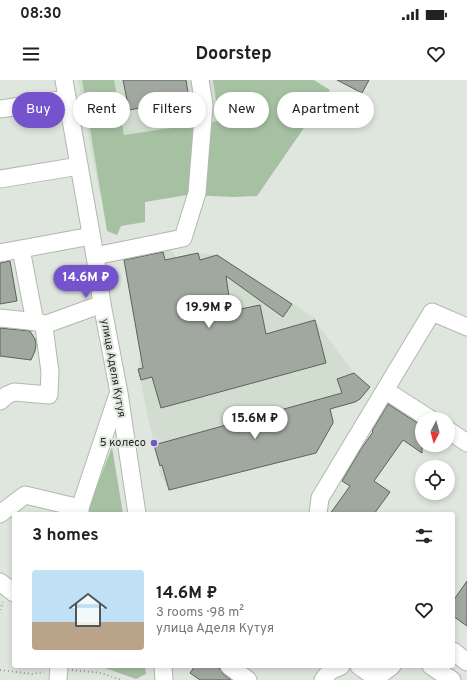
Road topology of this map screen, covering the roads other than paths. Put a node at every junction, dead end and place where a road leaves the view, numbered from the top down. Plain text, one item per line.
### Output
1 (64, 80) edge
2 (200, 80) edge
3 (67, 99) junction
4 (0, 109) edge
5 (79, 166) junction
6 (0, 179) edge
7 (91, 236) junction
8 (21, 249) junction
9 (0, 253) edge
10 (94, 256) junction
11 (102, 304) junction
12 (0, 309) edge
13 (0, 318) edge
14 (37, 318) junction
15 (467, 327) edge
16 (385, 390) junction
17 (119, 393) junction
18 (0, 401) edge
19 (419, 412) edge
20 (455, 435) edge
21 (467, 443) edge
22 (80, 511) edge
23 (137, 512) edge
24 (318, 512) edge
25 (0, 514) edge
26 (0, 582) edge
27 (12, 591) edge
28 (455, 653) edge
29 (467, 662) edge
30 (59, 668) edge
31 (163, 668) edge
32 (232, 668) edge
33 (337, 668) edge
34 (361, 668) edge
35 (389, 668) edge
36 (434, 668) edge
37 (375, 679) edge
38 (58, 680) edge
39 (164, 680) edge
40 (248, 680) edge
41 (323, 680) edge
42 (452, 680) edge

1 - 3 street, улица Аделя Кутуя
2 - 10 street
3 - 4 street
3 - 5 street, улица Аделя Кутуя
5 - 6 street
5 - 7 street, улица Аделя Кутуя
7 - 8 street
7 - 10 street, улица Аделя Кутуя
8 - 9 street
8 - 14 street
10 - 11 street, улица Аделя Кутуя
11 - 14 street
11 - 17 street, улица Аделя Кутуя
12 - 14 street
13 - 14 street
14 - 18 street
15 - 16 street
16 - 19 street
16 - 24 street
17 - 22 street
17 - 23 street, улица Аделя Кутуя
20 - 21 street
22 - 25 street
26 - 27 street
28 - 29 street
30 - 38 street
31 - 39 street
32 - 40 street
33 - 41 street
34 - 37 street
35 - 37 street
36 - 42 street

